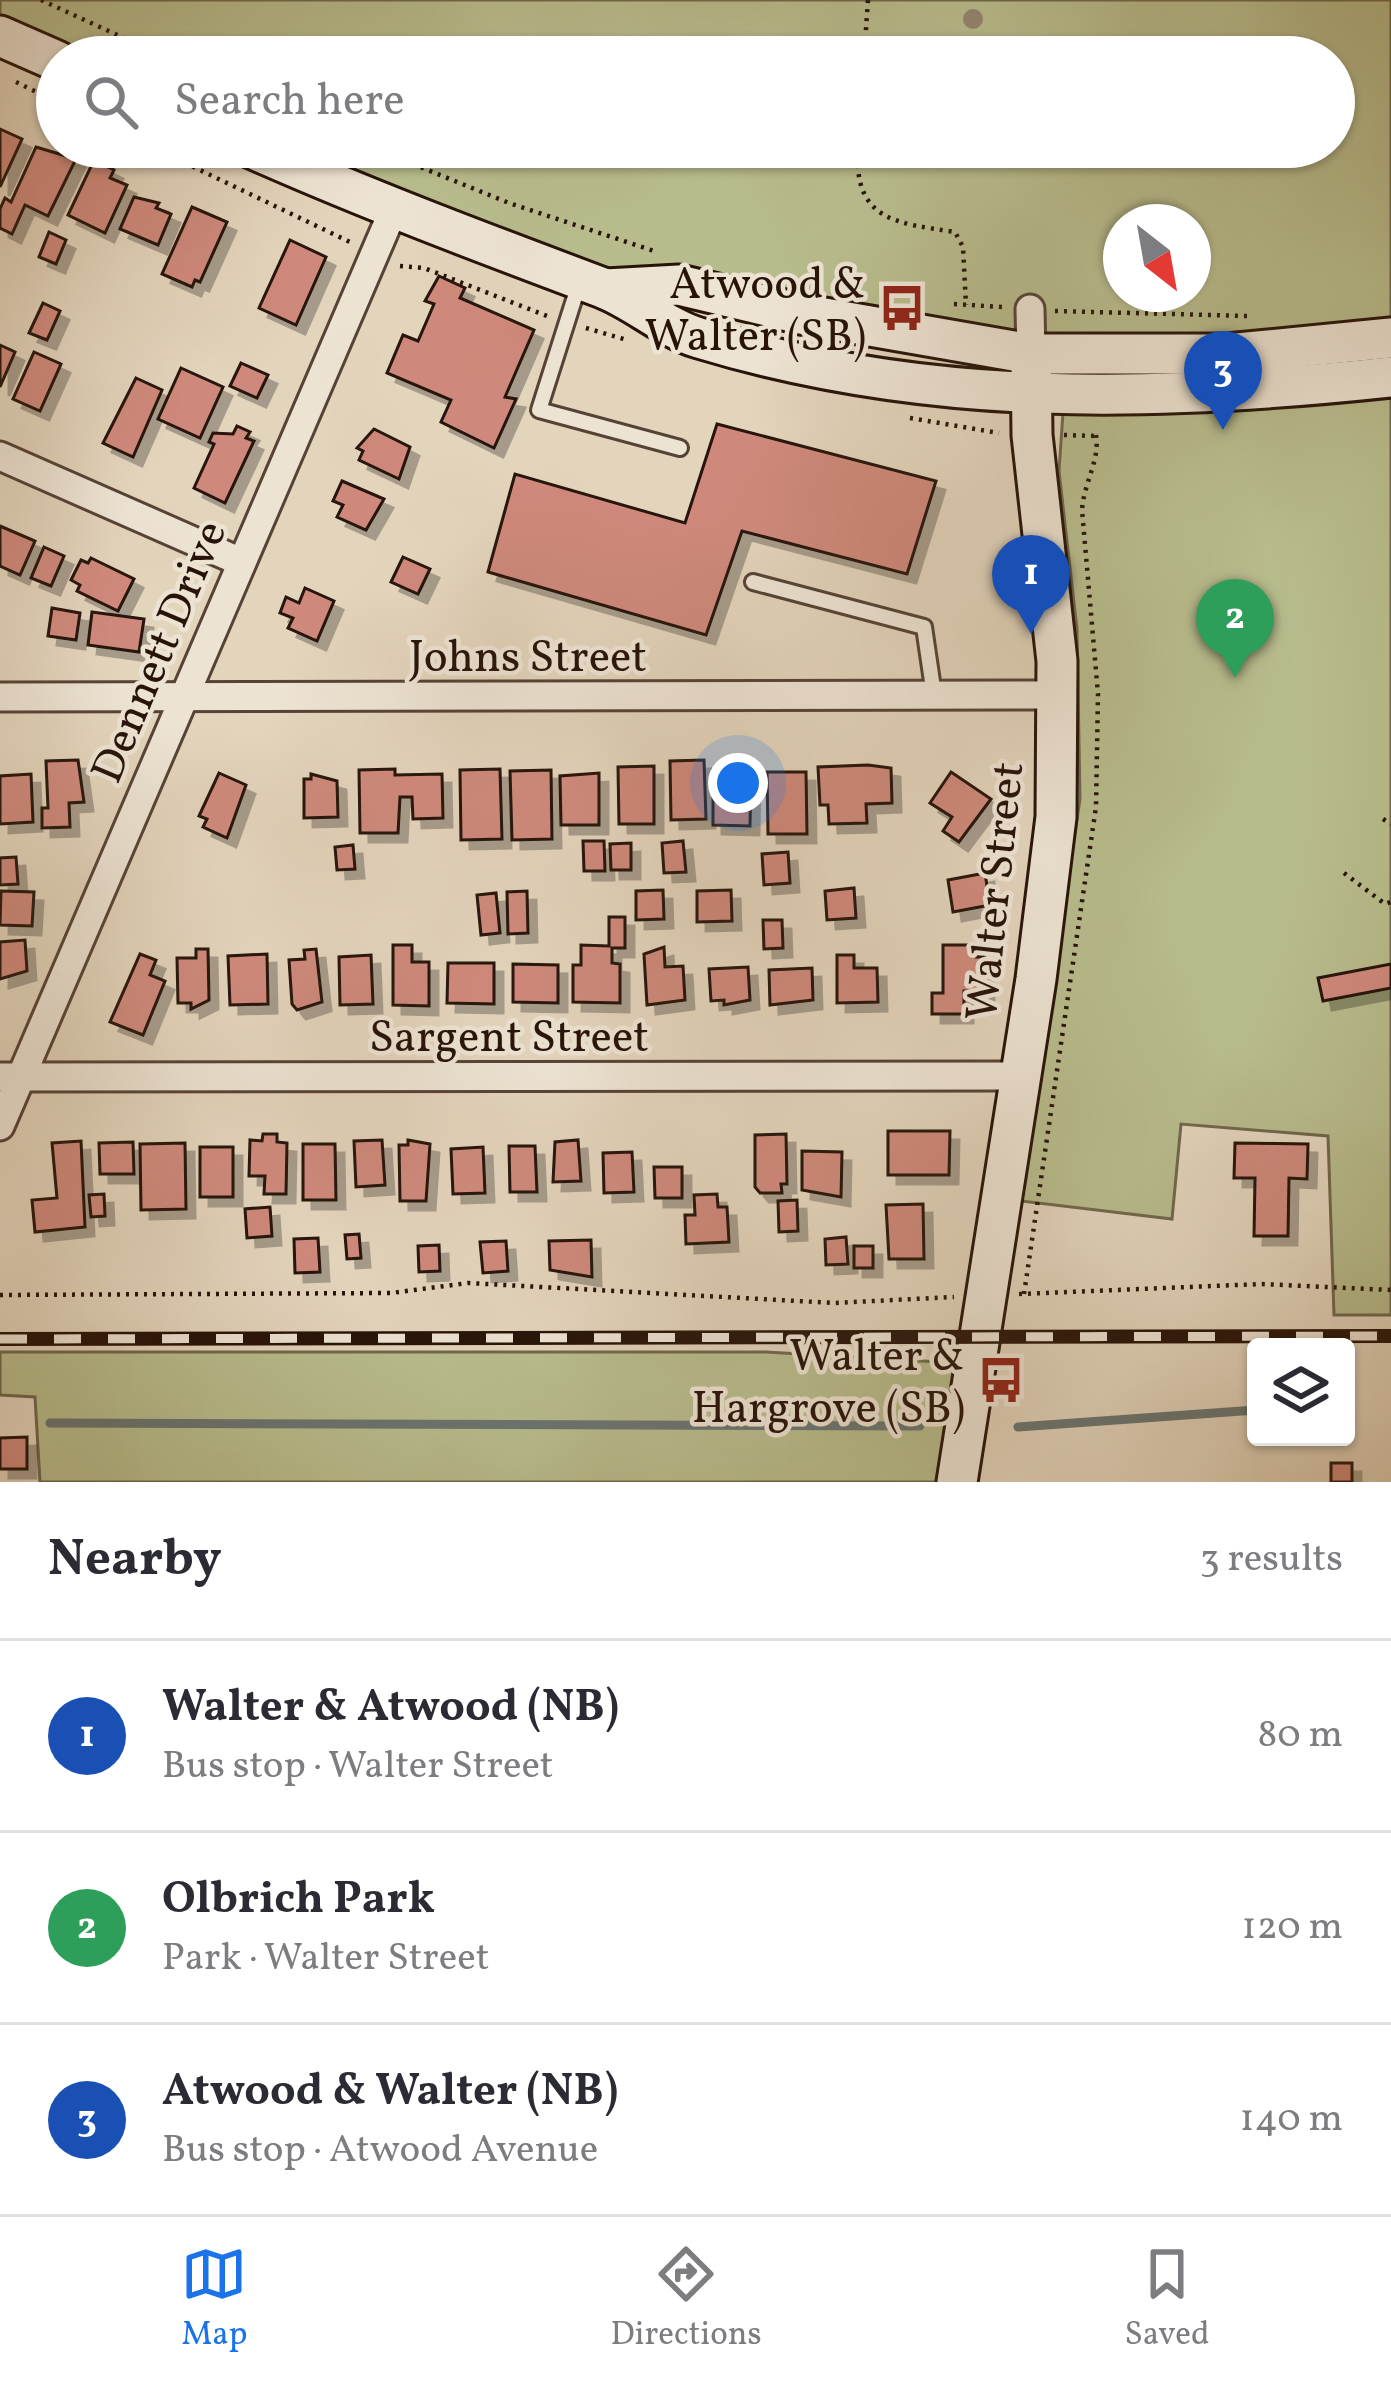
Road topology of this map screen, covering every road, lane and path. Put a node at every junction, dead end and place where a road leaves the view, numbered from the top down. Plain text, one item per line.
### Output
1 (40, 0) edge
2 (868, 0) edge
3 (0, 36) edge
4 (120, 36) edge
5 (865, 36) edge
6 (36, 52) edge
7 (0, 75) edge
8 (36, 92) edge
9 (196, 168) edge
10 (296, 168) edge
11 (422, 168) edge
12 (857, 168) edge
13 (393, 211) junction
14 (341, 237) dead end
15 (669, 256) dead end
16 (593, 285) junction
17 (946, 303) dead end
18 (967, 305) junction
19 (1030, 309) junction
20 (1248, 316) dead end
21 (1391, 338) edge
22 (1031, 354) junction
23 (1391, 377) edge
24 (1032, 397) junction
25 (680, 448) dead end
26 (0, 456) edge
27 (241, 562) junction
28 (753, 582) dead end
29 (1055, 695) junction
30 (934, 696) junction
31 (0, 698) edge
32 (182, 698) junction
33 (1383, 819) dead end
34 (1391, 824) edge
35 (1344, 873) dead end
36 (1391, 902) edge
37 (1018, 1076) junction
38 (11, 1077) edge
39 (0, 1126) edge
40 (1391, 1290) edge
41 (1024, 1294) dead end
42 (0, 1295) edge
43 (984, 1295) junction
44 (956, 1481) edge

1 - 4 path
2 - 5 path
3 - 6 street
7 - 8 path
9 - 14 path
10 - 13 street
11 - 15 path
12 - 18 path
13 - 16 street
13 - 27 street, Dennett Drive
16 - 22 street
16 - 24 street
16 - 25 lane
17 - 18 path
18 - 19 path
19 - 20 path
19 - 22 street, Walter Street
21 - 22 street
22 - 24 street, Walter Street
23 - 24 street
24 - 29 street, Walter Street
26 - 27 street
27 - 32 street, Dennett Drive
28 - 30 lane
29 - 30 street, Johns Street
29 - 37 street, Walter Street
30 - 32 street, Johns Street
31 - 32 street, Johns Street
32 - 38 street, Dennett Drive
33 - 34 path
35 - 36 path
37 - 38 street, Sargent Street
37 - 43 street, Walter Street
38 - 39 street, Dennett Drive
40 - 41 path
42 - 43 path
43 - 44 street, Walter Street

